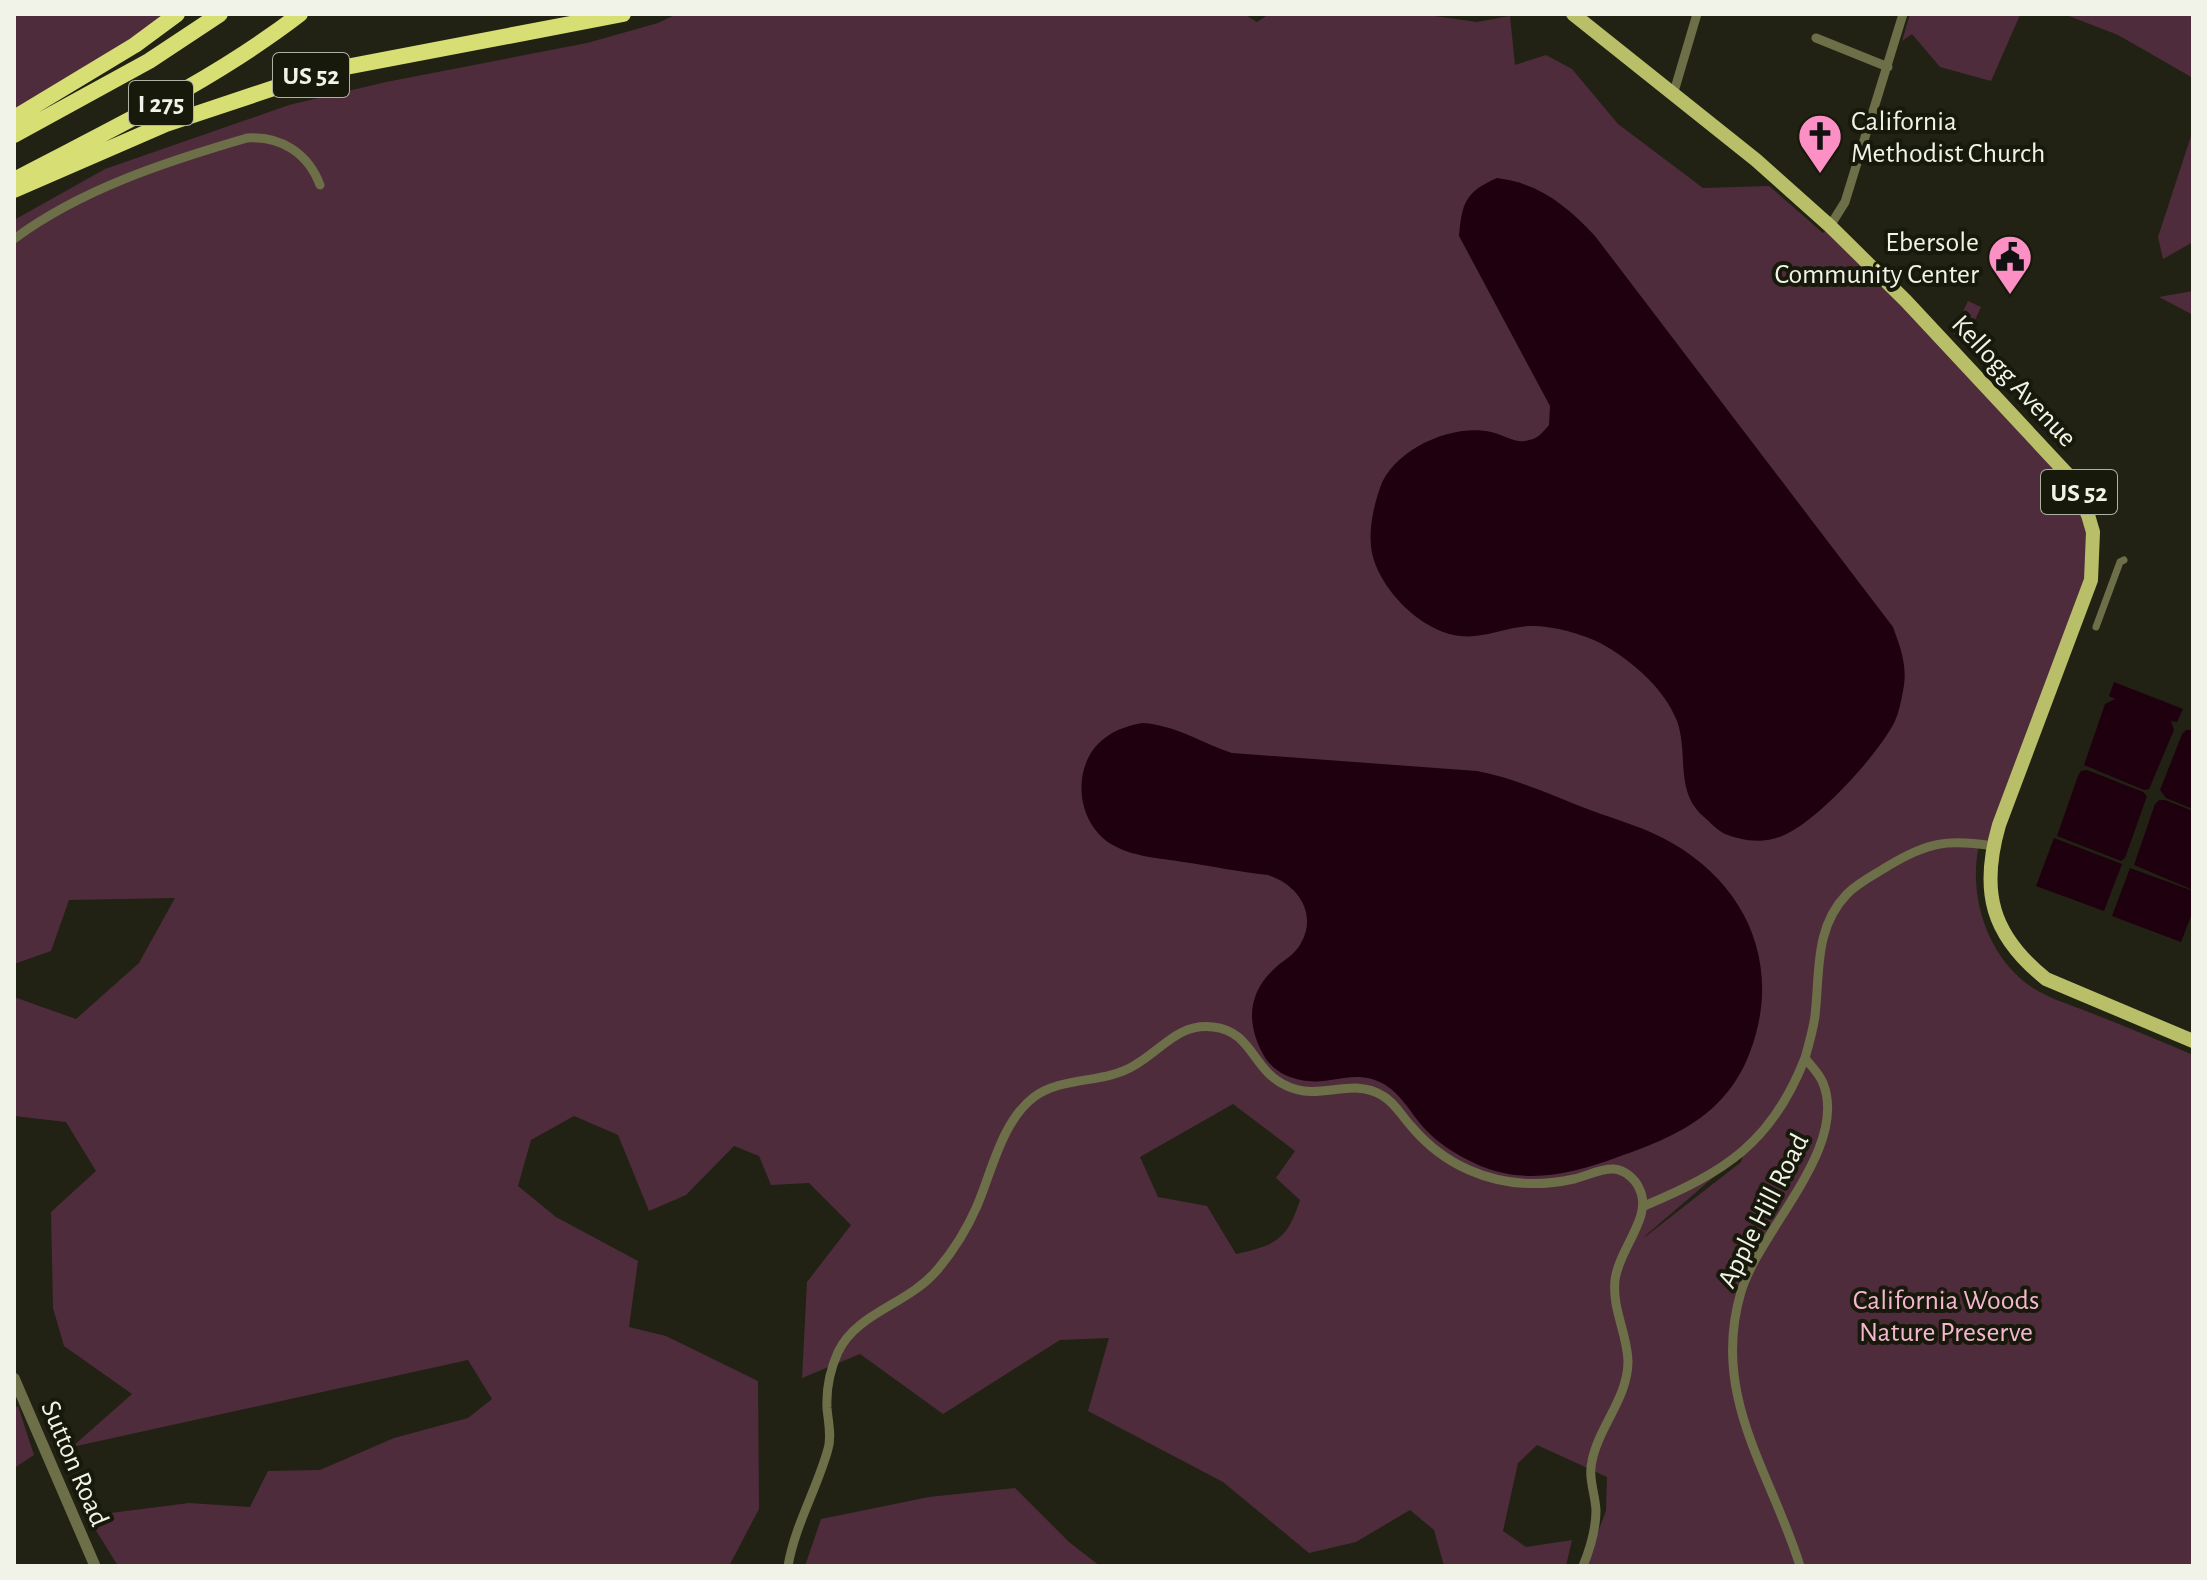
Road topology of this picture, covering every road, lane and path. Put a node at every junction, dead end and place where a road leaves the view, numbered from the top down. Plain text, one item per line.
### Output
1 (177, 14) edge
2 (220, 14) edge
3 (300, 14) edge
4 (623, 14) edge
5 (1573, 14) edge
6 (1697, 14) edge
7 (1903, 14) edge
8 (1816, 38) dead end
9 (1888, 67) junction
10 (1673, 95) junction
11 (14, 118) edge
12 (14, 135) edge
13 (14, 180) edge
14 (320, 185) dead end
15 (14, 190) edge
16 (1830, 226) junction
17 (14, 239) edge
18 (2124, 560) dead end
19 (2096, 627) dead end
20 (1993, 846) junction
21 (2193, 1041) edge
22 (1805, 1058) junction
23 (1644, 1206) junction
24 (14, 1378) edge
25 (95, 1566) edge
26 (788, 1566) edge
27 (1583, 1566) edge
28 (1800, 1566) edge

1 - 11 highway
2 - 12 highway, I 275
3 - 13 highway, I 275
4 - 15 highway, US 52
5 - 10 main road, Kellogg Avenue / US 52
6 - 10 street
7 - 9 street
8 - 9 street
9 - 16 street
10 - 16 main road, Kellogg Avenue / US 52
14 - 17 street
16 - 20 main road, Kellogg Avenue / US 52
18 - 19 street
20 - 21 main road, Kellogg Avenue / US 52
20 - 22 street
22 - 23 street
22 - 28 street, Apple Hill Road
23 - 26 street
23 - 27 street
24 - 25 street, Sutton Road

